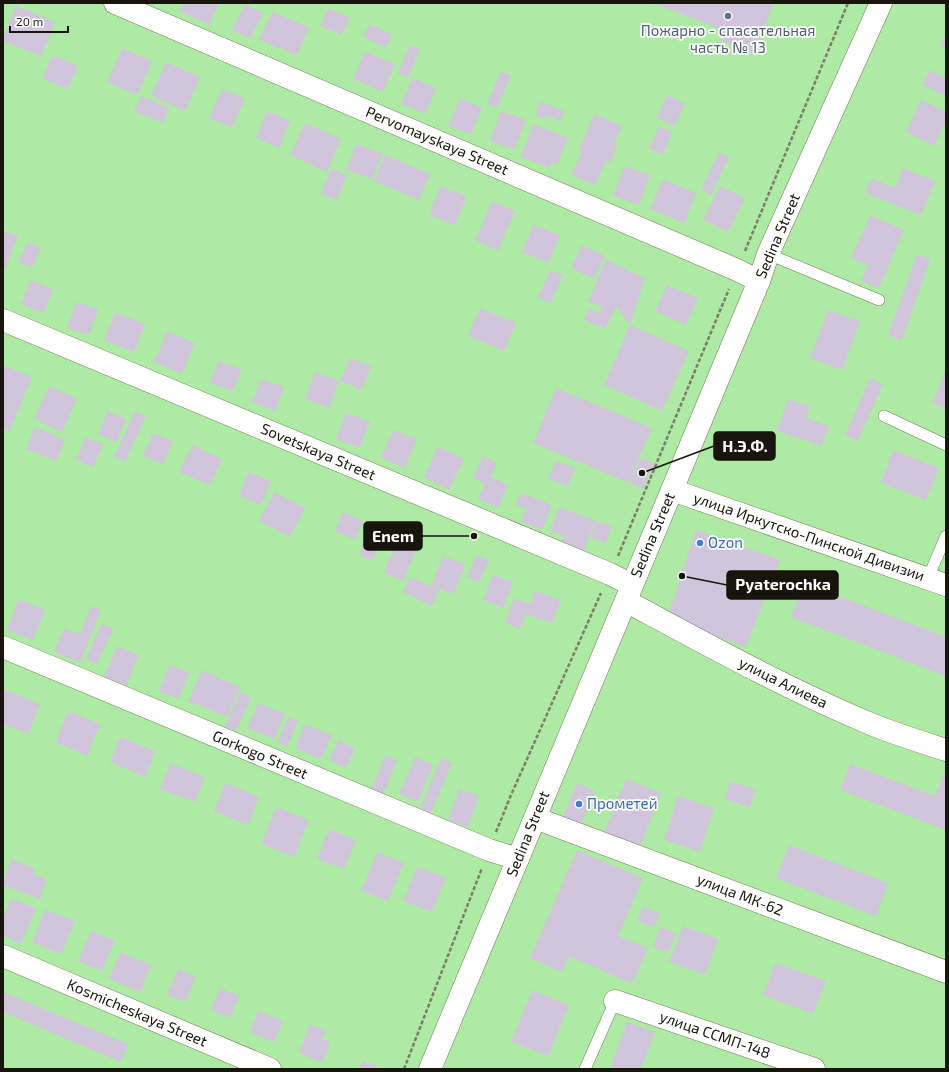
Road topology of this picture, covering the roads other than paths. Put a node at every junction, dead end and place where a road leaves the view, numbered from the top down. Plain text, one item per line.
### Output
1 (115, 3) edge
2 (881, 3) edge
3 (768, 254) junction
4 (759, 281) junction
5 (879, 300) dead end
6 (3, 320) edge
7 (884, 416) dead end
8 (946, 445) edge
9 (672, 490) junction
10 (946, 536) edge
11 (937, 581) edge
12 (629, 593) junction
13 (3, 647) edge
14 (946, 750) edge
15 (535, 818) junction
16 (518, 859) junction
17 (3, 956) edge
18 (946, 972) edge
19 (615, 1001) joint
20 (270, 1069) edge
21 (430, 1069) edge
22 (585, 1069) edge
23 (814, 1069) edge

1 - 4 street, Pervomayskaya Street
2 - 3 street, Sedina Street
3 - 4 street, Sedina Street
3 - 5 lane
4 - 9 street, Sedina Street
6 - 12 street, Sovetskaya Street
7 - 8 lane
9 - 11 street, улица Иркутско-Пинской Дивизии
9 - 12 street, Sedina Street
10 - 11 lane
12 - 14 street, улица Алиева
12 - 15 street, Sedina Street
13 - 16 street, Gorkogo Street
15 - 16 street, Sedina Street
15 - 18 street, улица МК-62
16 - 21 street, Sedina Street
17 - 20 street, Kosmicheskaya Street
19 - 22 lane
19 - 23 street, улица ССМП-148

